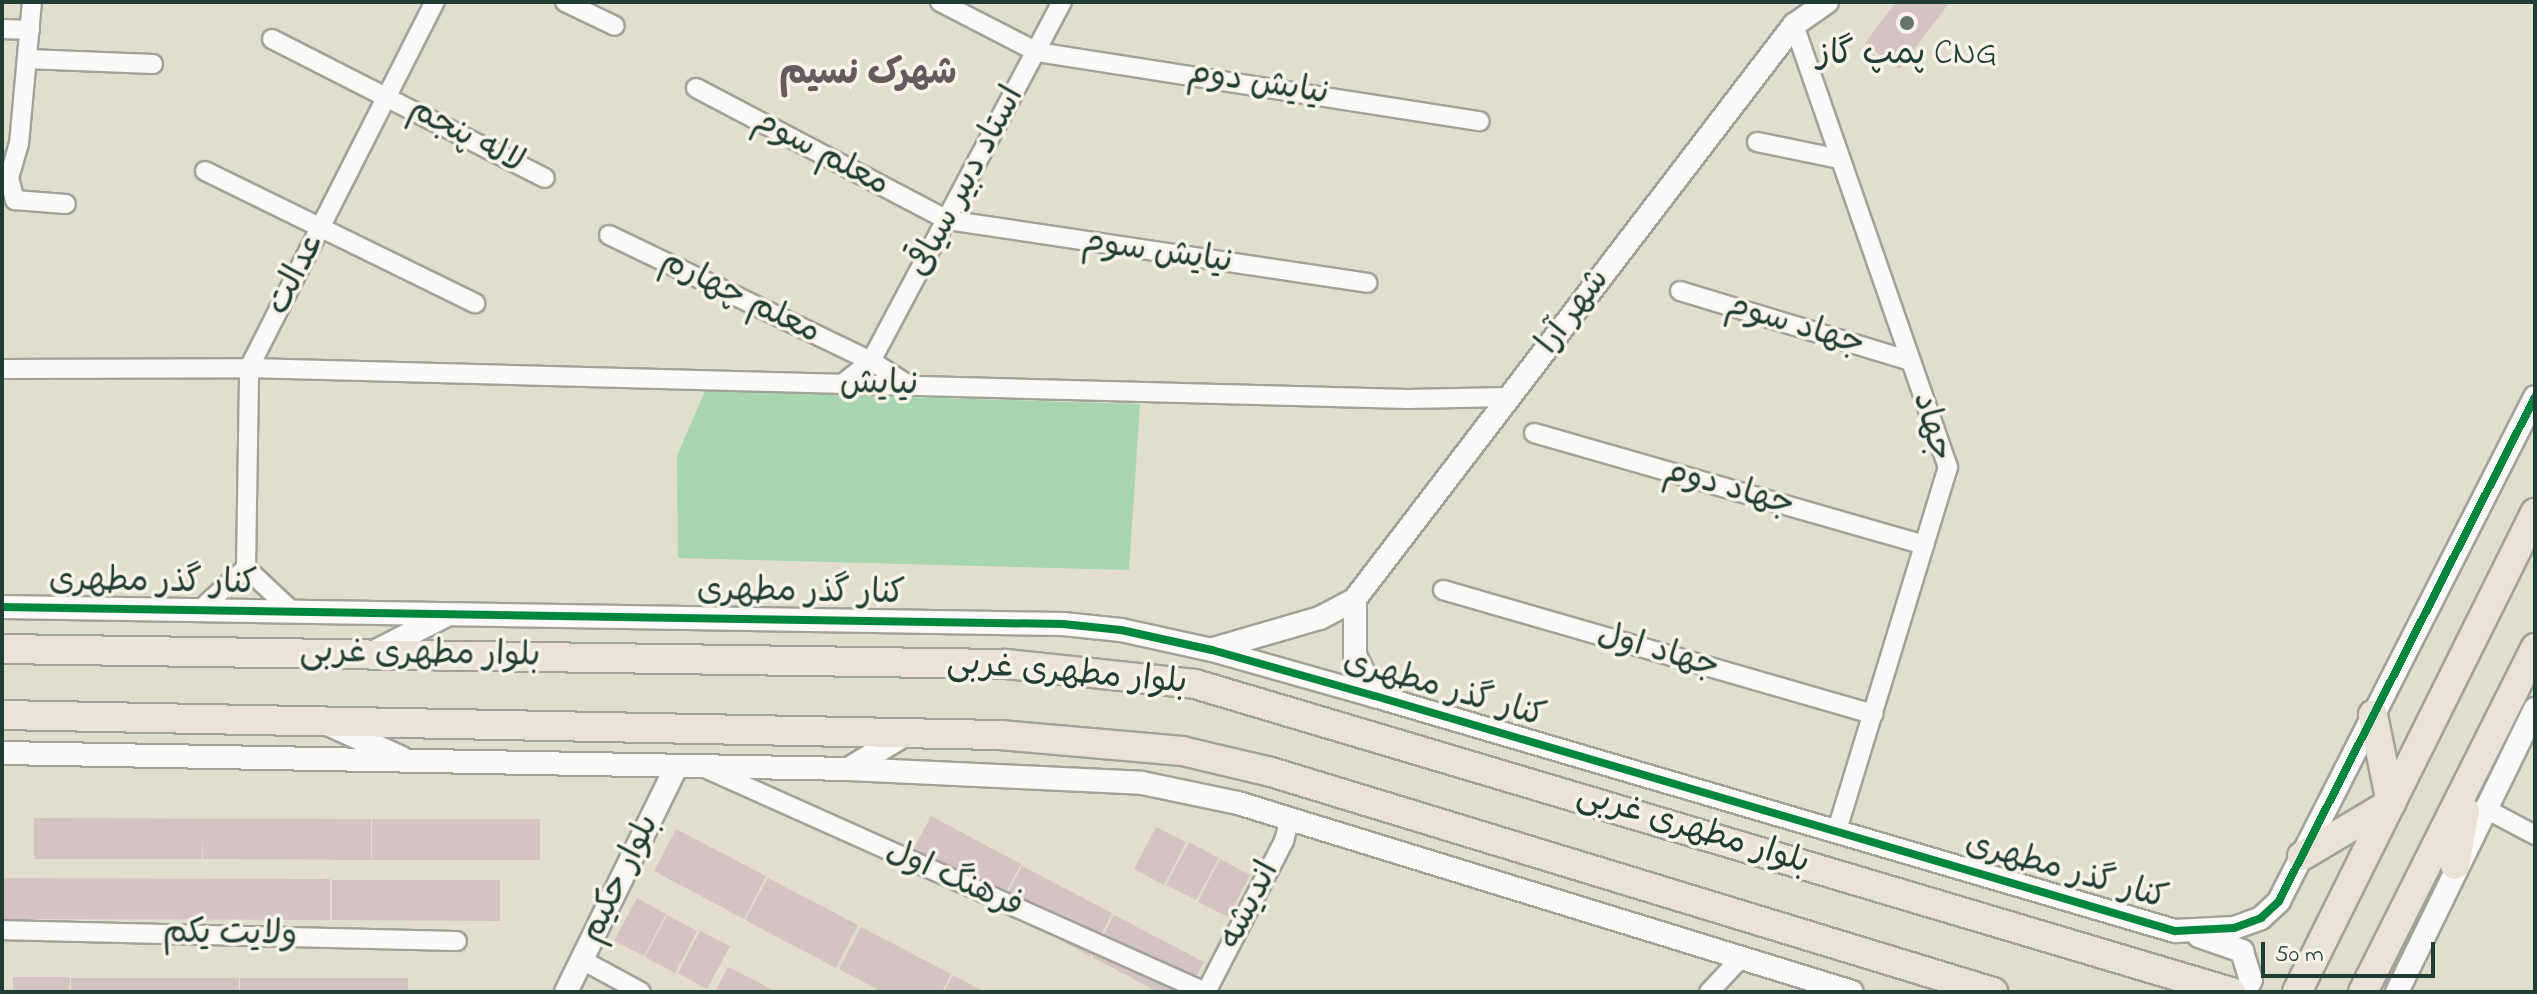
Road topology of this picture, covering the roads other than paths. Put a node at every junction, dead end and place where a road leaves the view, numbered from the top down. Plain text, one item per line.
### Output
1 (32, 2) edge
2 (435, 2) edge
3 (565, 2) edge
4 (940, 2) edge
5 (1062, 2) edge
6 (1794, 2) edge
7 (1827, 2) edge
8 (1794, 25) junction
9 (615, 26) dead end
10 (2, 29) edge
11 (30, 30) junction
12 (272, 39) dead end
13 (1037, 52) junction
14 (27, 59) junction
15 (153, 64) dead end
16 (696, 88) dead end
17 (387, 95) junction
18 (1480, 121) dead end
19 (1757, 142) dead end
20 (1840, 159) junction
21 (205, 171) dead end
22 (545, 178) dead end
23 (5, 180) edge
24 (66, 204) dead end
25 (947, 220) junction
26 (320, 228) junction
27 (609, 235) dead end
28 (1367, 283) dead end
29 (1680, 291) dead end
30 (475, 303) dead end
31 (871, 361) junction
32 (1911, 361) junction
33 (249, 368) junction
34 (2, 369) edge
35 (842, 384) junction
36 (908, 385) junction
37 (1509, 397) junction
38 (2535, 397) edge
39 (1534, 433) dead end
40 (2535, 513) edge
41 (1924, 545) junction
42 (246, 568) junction
43 (1443, 590) dead end
44 (1355, 599) junction
45 (2, 607) edge
46 (200, 610) junction
47 (292, 611) junction
48 (449, 613) junction
49 (2535, 648) edge
50 (1212, 650) junction
51 (370, 654) junction
52 (6, 657) edge
53 (1375, 696) junction
54 (6, 708) edge
55 (2535, 709) edge
56 (1873, 714) junction
57 (2373, 715) junction
58 (323, 722) junction
59 (908, 733) junction
60 (2, 753) edge
61 (410, 761) junction
62 (676, 767) junction
63 (703, 767) junction
64 (849, 769) junction
65 (2473, 773) junction
66 (2391, 803) junction
67 (2484, 808) junction
68 (1290, 818) junction
69 (1836, 833) junction
70 (2535, 835) edge
71 (2302, 856) junction
72 (2455, 865) junction
73 (2, 930) edge
74 (2175, 931) junction
75 (457, 941) dead end
76 (1740, 959) junction
77 (582, 960) junction
78 (2242, 988) edge
79 (565, 991) edge
80 (2297, 991) edge
81 (641, 992) edge
82 (1206, 992) edge
83 (1709, 992) edge
84 (1852, 992) edge
85 (1993, 992) edge
86 (2363, 992) edge
87 (2397, 992) edge

1 - 11 street
2 - 17 street, عدالت
3 - 9 street
4 - 13 street, نیایش دوم
5 - 13 street, استاد دبیر سیاقی
6 - 8 street
7 - 8 street, شهر آرا
8 - 20 street, جهاد
8 - 37 street, شهر آرا
10 - 11 street
11 - 14 street
12 - 17 street, لاله پنجم
13 - 18 street, نیایش دوم
13 - 25 street, استاد دبیر سیاقی
14 - 15 street
14 - 23 street
16 - 25 street, معلم سوم
17 - 22 street, لاله پنجم
17 - 26 street, عدالت
19 - 20 street
20 - 32 street, جهاد
21 - 26 street
23 - 24 street
25 - 28 street, نیایش سوم
25 - 31 street, استاد دبیر سیاقی
26 - 30 street
26 - 33 street, عدالت
27 - 31 street, معلم چهارم
29 - 32 street, جهاد سوم
31 - 35 street
31 - 36 street, معلم چهارم
32 - 41 street, جهاد
33 - 34 street, نيايش
33 - 35 street, نيايش
33 - 42 street, عدالت
35 - 36 street, نيايش
36 - 37 street, نيايش
37 - 44 street, شهر آرا
38 - 57 street, کنار گذر مطهری
39 - 41 street, جهاد دوم
40 - 66 main road
41 - 56 street, جهاد
42 - 46 street
42 - 47 street
43 - 56 street, جهاد اول
44 - 50 street
44 - 53 street
45 - 46 street, کنار گذر مطهری
46 - 47 street, کنار گذر مطهری
47 - 48 street, کنار گذر مطهری
48 - 50 street, کنار گذر مطهری
48 - 51 street
49 - 65 main road
50 - 53 street, کنار گذر مطهری
51 - 52 main road, بلوار مطهری غربی
51 - 78 main road, بلوار مطهری غربی
53 - 69 street, کنار گذر مطهری
54 - 58 main road, بلوار مطهری غربی
55 - 67 street
56 - 69 street, جهاد
57 - 66 main road
57 - 71 street, کنار گذر مطهری
58 - 59 main road, بلوار مطهری غربی
58 - 61 street
59 - 64 street
59 - 85 main road, بلوار مطهری غربی
60 - 61 street
61 - 62 street
62 - 63 street
62 - 77 street, بلوار حکیم
63 - 64 street
63 - 82 street, فرهنگ اول
64 - 68 street
65 - 72 main road
65 - 86 main road
66 - 71 main road
66 - 80 main road
67 - 70 street
67 - 72 street
68 - 76 street
68 - 82 street, اندیشه
69 - 74 street, کنار گذر مطهری
71 - 74 street, کنار گذر مطهری
72 - 87 street
73 - 75 street, ولایت یکم
74 - 78 street
76 - 83 street
76 - 84 street
77 - 79 street, بلوار حکیم
77 - 81 street

